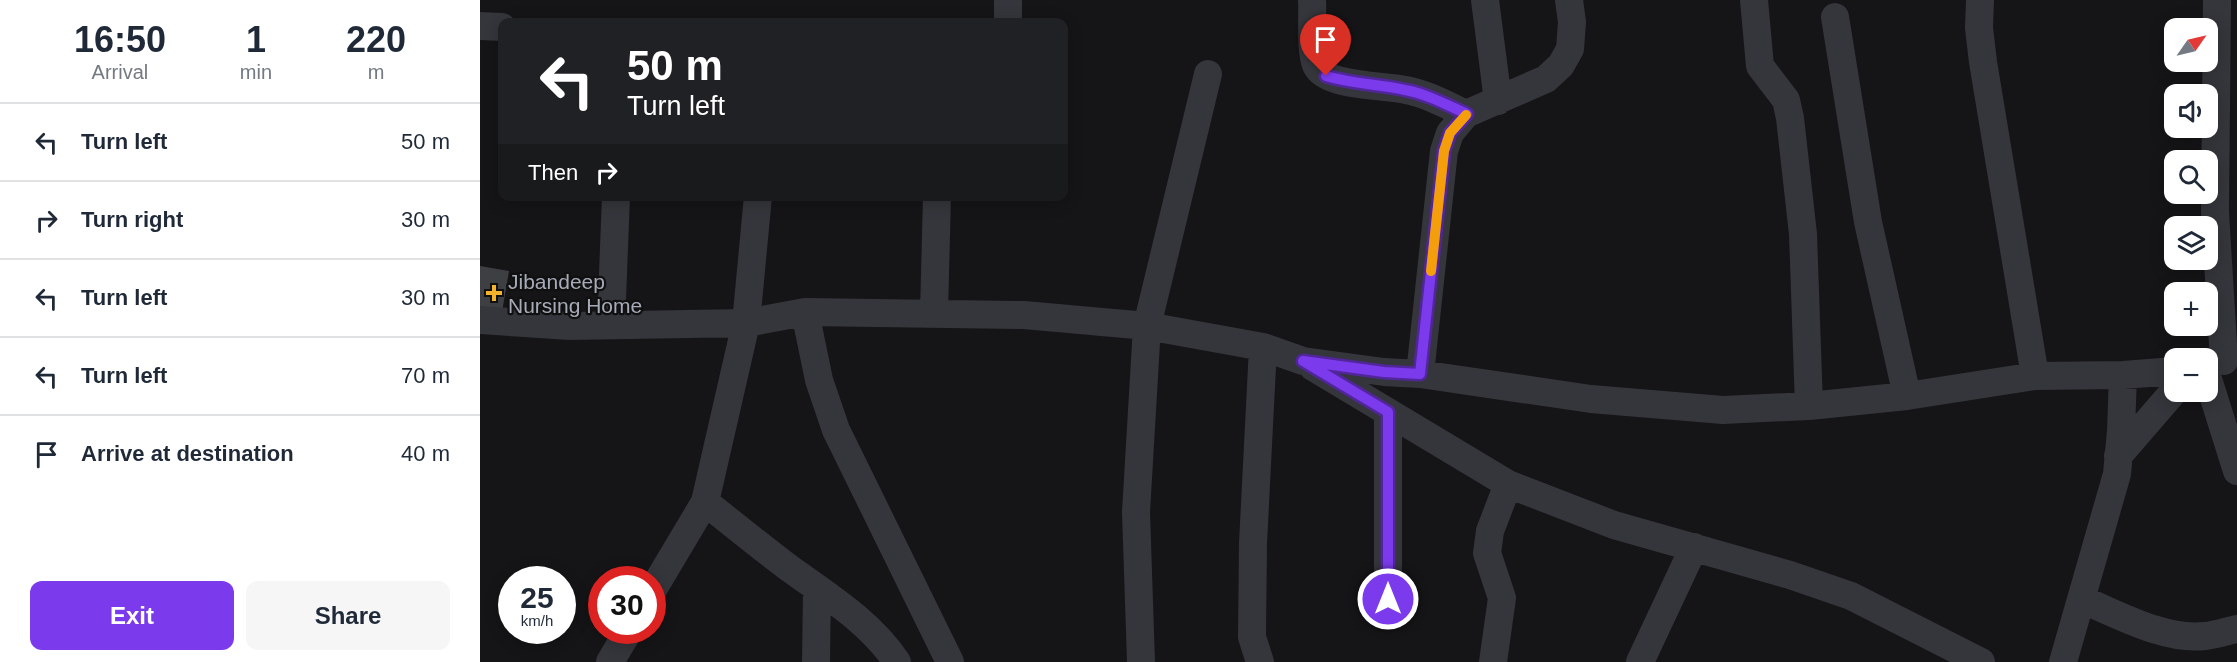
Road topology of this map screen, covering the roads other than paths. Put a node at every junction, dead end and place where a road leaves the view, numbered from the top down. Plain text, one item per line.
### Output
1 (1008, 0) edge
2 (1312, 0) edge
3 (1485, 0) edge
4 (1569, 0) edge
5 (1754, 0) edge
6 (1980, 0) edge
7 (2217, 0) edge
8 (1835, 17) dead end
9 (1008, 18) edge
10 (480, 26) edge
11 (498, 27) edge
12 (1208, 74) dead end
13 (1497, 101) junction
14 (1467, 114) junction
15 (616, 201) edge
16 (758, 201) edge
17 (937, 201) edge
18 (806, 312) junction
19 (934, 313) junction
20 (480, 320) edge
21 (746, 323) junction
22 (611, 326) junction
23 (1147, 326) junction
24 (1263, 347) junction
25 (1303, 361) junction
26 (2219, 365) edge
27 (2164, 372) edge
28 (1420, 374) junction
29 (2122, 375) junction
30 (2035, 376) junction
31 (1907, 396) junction
32 (2165, 402) edge
33 (1809, 406) junction
34 (1388, 412) junction
35 (2118, 456) junction
36 (2237, 471) edge
37 (1508, 484) junction
38 (705, 502) junction
39 (1694, 547) junction
40 (666, 567) edge
41 (817, 588) junction
42 (1388, 599) dead end
43 (2080, 599) junction
44 (2237, 629) edge
45 (621, 644) edge
46 (610, 662) edge
47 (816, 662) edge
48 (897, 662) edge
49 (950, 662) edge
50 (1141, 662) edge
51 (1260, 662) edge
52 (1493, 662) edge
53 (1640, 662) edge
54 (1981, 662) edge
55 (2063, 662) edge

1 - 9 street
2 - 14 street
3 - 13 street
4 - 13 street
5 - 33 street
6 - 30 street
7 - 26 street
8 - 31 street
10 - 11 street
12 - 23 street
13 - 14 street
14 - 28 street
15 - 22 street
16 - 21 street
17 - 19 street
18 - 19 street
18 - 21 street
18 - 49 street
19 - 23 street
20 - 22 street
21 - 22 street
21 - 38 street
23 - 24 street
23 - 50 street
24 - 25 street
24 - 51 street
25 - 28 street
25 - 34 street
26 - 36 street
27 - 29 street
28 - 33 street
29 - 30 street
29 - 35 street
30 - 31 street
31 - 33 street
32 - 35 street
34 - 37 street
34 - 42 street
35 - 43 street
37 - 39 street
37 - 52 street
38 - 40 street
38 - 41 street
39 - 53 street
39 - 54 street
41 - 47 street
41 - 48 street
43 - 44 street
43 - 55 street
45 - 46 street

